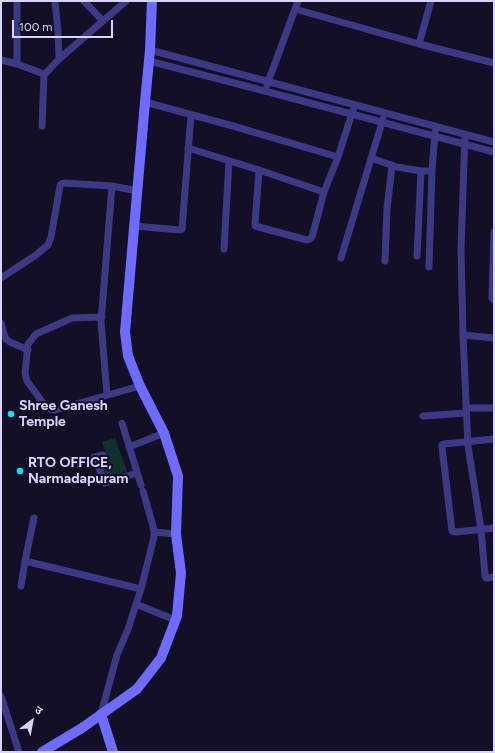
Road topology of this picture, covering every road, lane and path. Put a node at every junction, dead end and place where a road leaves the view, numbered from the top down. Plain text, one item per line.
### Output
1 (17, 1) edge
2 (84, 1) edge
3 (126, 1) edge
4 (152, 1) edge
5 (298, 1) edge
6 (431, 1) edge
7 (54, 2) dead end
8 (295, 9) junction
9 (103, 21) junction
10 (419, 44) junction
11 (150, 50) junction
12 (1, 60) edge
13 (59, 60) junction
14 (149, 61) junction
15 (494, 63) edge
16 (17, 64) junction
17 (44, 74) junction
18 (268, 82) junction
19 (265, 91) junction
20 (145, 102) junction
21 (354, 105) junction
22 (385, 113) junction
23 (352, 114) junction
24 (191, 115) junction
25 (382, 122) junction
26 (42, 126) dead end
27 (435, 126) junction
28 (465, 134) junction
29 (435, 136) junction
30 (494, 142) edge
31 (464, 145) junction
32 (188, 148) junction
33 (494, 152) edge
34 (338, 157) junction
35 (371, 158) junction
36 (229, 160) junction
37 (392, 166) junction
38 (259, 170) junction
39 (420, 171) junction
40 (432, 171) junction
41 (112, 186) junction
42 (137, 191) junction
43 (324, 192) junction
44 (134, 226) junction
45 (494, 232) edge
46 (224, 248) dead end
47 (418, 256) dead end
48 (340, 258) dead end
49 (385, 261) dead end
50 (428, 267) dead end
51 (1, 278) edge
52 (494, 300) edge
53 (102, 317) junction
54 (1, 323) edge
55 (463, 335) junction
56 (494, 338) edge
57 (28, 350) junction
58 (140, 386) junction
59 (107, 395) junction
60 (494, 408) edge
61 (466, 411) junction
62 (423, 416) dead end
63 (122, 423) dead end
64 (164, 433) junction
65 (494, 439) edge
66 (468, 442) junction
67 (129, 447) junction
68 (103, 455) dead end
69 (137, 473) junction
70 (34, 518) dead end
71 (494, 528) edge
72 (481, 529) junction
73 (154, 532) junction
74 (176, 534) junction
75 (25, 562) junction
76 (494, 577) edge
77 (20, 586) dead end
78 (141, 589) junction
79 (136, 604) junction
80 (175, 620) junction
81 (1, 696) edge
82 (101, 714) junction
83 (19, 752) edge
84 (42, 752) edge
85 (114, 752) edge

1 - 16 street
2 - 9 street
3 - 9 street
4 - 11 main road
5 - 8 street
6 - 10 street
7 - 13 street
8 - 10 street
8 - 18 street
9 - 13 street
10 - 15 street
11 - 14 main road
11 - 18 street
12 - 16 street
13 - 17 street
14 - 19 street
14 - 20 main road
16 - 17 street
17 - 26 street
18 - 19 street
18 - 21 street
19 - 23 street
20 - 24 street
20 - 42 main road
21 - 22 street
21 - 23 street
22 - 25 street
22 - 27 street
23 - 25 street
23 - 34 street
24 - 32 street
24 - 34 street
25 - 29 street
25 - 35 street
27 - 28 street
27 - 29 street
28 - 30 street
28 - 31 street
29 - 31 street
29 - 40 street
31 - 33 street
31 - 55 street
32 - 36 street
32 - 44 street
34 - 43 street
35 - 37 street
35 - 48 street
36 - 38 street
36 - 46 street
37 - 39 street
37 - 49 street
38 - 43 street
38 - 43 street
39 - 40 street
39 - 47 street
40 - 50 street
41 - 42 street
41 - 51 street
41 - 53 street
42 - 44 main road
44 - 58 main road
45 - 52 street
53 - 57 street
53 - 59 street
54 - 57 street
55 - 56 street
55 - 61 street
57 - 59 street
58 - 59 street
58 - 64 main road
60 - 61 street
61 - 62 street
61 - 66 street
63 - 67 street
64 - 67 street
64 - 74 main road
65 - 66 street
66 - 72 street
66 - 72 street
67 - 69 street
68 - 69 street
69 - 73 street
70 - 75 street
71 - 72 street
72 - 76 street
73 - 74 street
73 - 78 street
74 - 80 main road
75 - 77 street
75 - 78 street
78 - 79 street
79 - 80 street
79 - 82 street
80 - 82 main road
81 - 83 street
82 - 84 main road
82 - 85 main road

